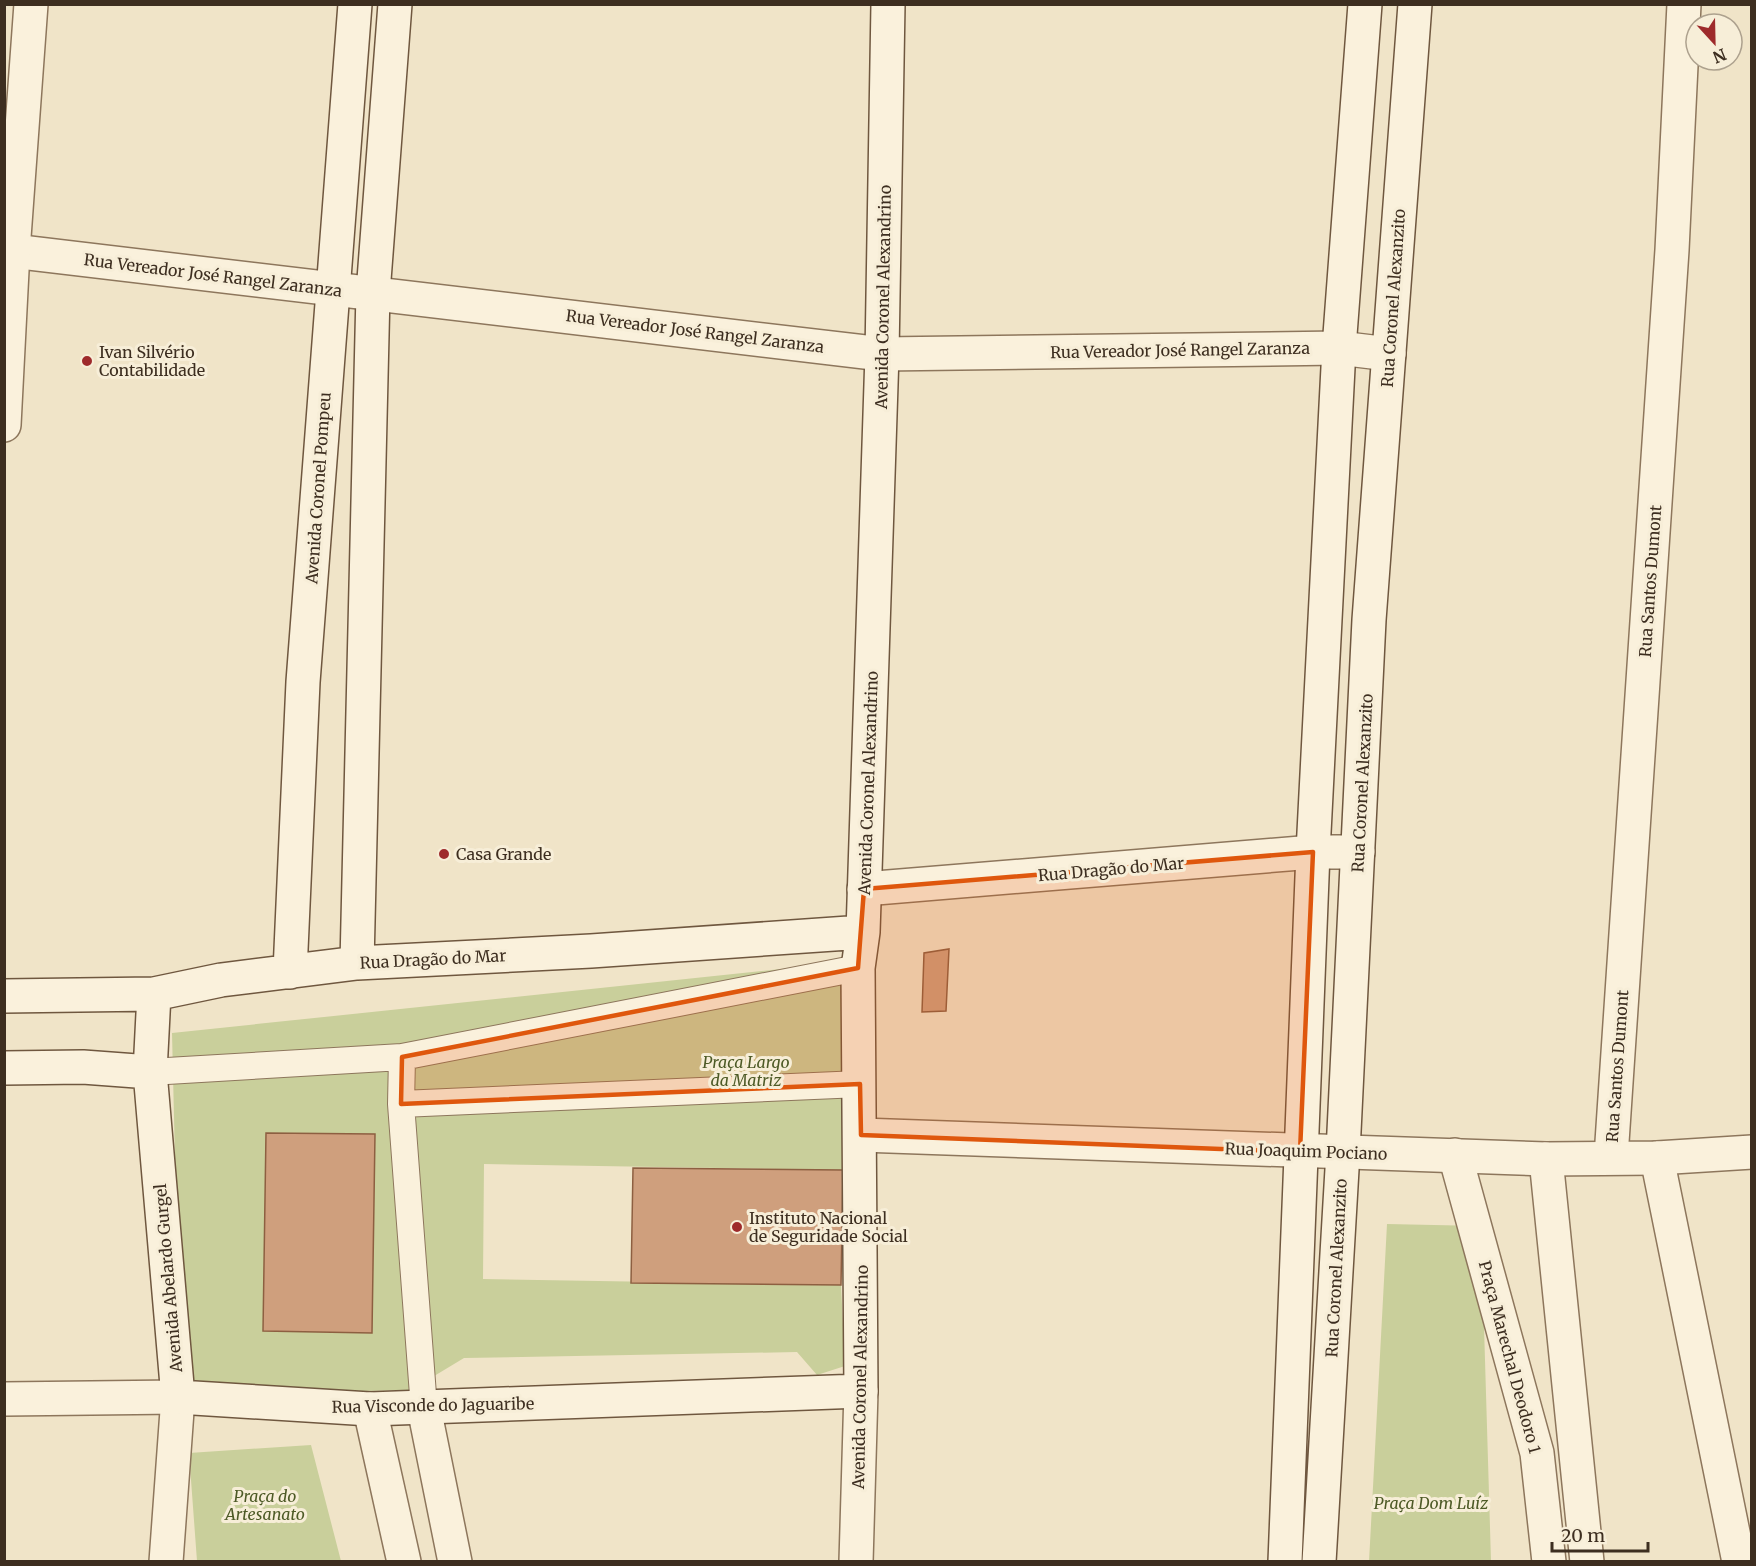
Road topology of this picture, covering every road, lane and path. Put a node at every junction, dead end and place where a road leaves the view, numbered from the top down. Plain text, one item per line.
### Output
1 (31, 4) edge
2 (355, 4) edge
3 (395, 4) edge
4 (888, 4) edge
5 (1365, 4) edge
6 (1415, 4) edge
7 (1684, 4) edge
8 (1352, 177) junction
9 (1402, 183) junction
10 (9, 251) edge
11 (332, 291) junction
12 (373, 293) junction
13 (1340, 348) junction
14 (882, 354) junction
15 (1389, 354) junction
16 (4, 425) edge
17 (1313, 852) junction
18 (1358, 852) junction
19 (864, 889) junction
20 (863, 932) junction
21 (357, 963) junction
22 (858, 968) junction
23 (290, 972) junction
24 (154, 994) junction
25 (4, 996) edge
26 (402, 1057) junction
27 (4, 1068) edge
28 (150, 1072) junction
29 (860, 1084) junction
30 (401, 1104) junction
31 (861, 1135) junction
32 (1300, 1152) junction
33 (1343, 1152) junction
34 (1752, 1152) edge
35 (1455, 1155) junction
36 (1611, 1157) junction
37 (1657, 1158) junction
38 (1546, 1159) junction
39 (861, 1391) junction
40 (178, 1397) junction
41 (4, 1399) edge
42 (424, 1408) junction
43 (370, 1409) junction
44 (1573, 1436) junction
45 (1537, 1453) junction
46 (166, 1562) edge
47 (404, 1562) edge
48 (455, 1562) edge
49 (856, 1562) edge
50 (1285, 1562) edge
51 (1319, 1562) edge
52 (1549, 1562) edge
53 (1587, 1562) edge
54 (1738, 1562) edge

1 - 10 main road
2 - 11 main road, Avenida Coronel Pompeu
3 - 12 main road
4 - 14 main road, Avenida Coronel Alexandrino
5 - 8 main road
6 - 9 main road, Rua Coronel Alexanzito
7 - 36 main road, Rua Santos Dumont
8 - 9 main road
8 - 13 main road
9 - 15 main road, Rua Coronel Alexanzito
10 - 11 main road, Rua Vereador José Rangel Zaranza
10 - 16 main road
11 - 12 main road, Rua Vereador José Rangel Zaranza
11 - 23 main road, Avenida Coronel Pompeu
12 - 14 main road, Rua Vereador José Rangel Zaranza
12 - 21 main road
13 - 14 main road, Rua Vereador José Rangel Zaranza
13 - 15 main road, Rua Vereador José Rangel Zaranza
13 - 17 main road
14 - 19 main road, Avenida Coronel Alexandrino
15 - 18 main road, Rua Coronel Alexanzito
17 - 18 main road, Rua Dragão do Mar
17 - 19 main road, Rua Dragão do Mar
17 - 32 main road
18 - 33 main road, Rua Coronel Alexanzito
19 - 20 main road, Avenida Coronel Alexandrino
20 - 21 main road, Rua Dragão do Mar
20 - 22 main road, Avenida Coronel Alexandrino
21 - 23 main road, Rua Dragão do Mar
22 - 26 street
22 - 29 main road, Avenida Coronel Alexandrino
23 - 24 main road, Rua Dragão do Mar
24 - 25 main road, Rua Dragão do Mar
24 - 28 main road, Avenida Abelardo Gurgel
26 - 28 street
26 - 30 street
27 - 28 main road
28 - 40 main road, Avenida Abelardo Gurgel
29 - 30 street
29 - 31 main road, Avenida Coronel Alexandrino
30 - 42 street
31 - 32 main road, Rua Joaquim Pociano
31 - 39 main road, Avenida Coronel Alexandrino
32 - 33 main road, Rua Joaquim Pociano
32 - 50 main road
33 - 35 main road, Rua Joaquim Pociano
33 - 51 main road, Rua Coronel Alexanzito
34 - 37 main road, Rua Joaquim Pociano
35 - 38 main road, Rua Joaquim Pociano
35 - 45 main road, Praça Marechal Deodoro 1
36 - 37 main road, Rua Joaquim Pociano
36 - 38 main road, Rua Joaquim Pociano
37 - 54 main road
38 - 44 main road
39 - 42 main road, Rua Visconde do Jaguaribe
39 - 49 main road, Avenida Coronel Alexandrino
40 - 41 main road, Rua Visconde do Jaguaribe
40 - 43 main road, Rua Visconde do Jaguaribe
40 - 46 main road, Avenida Abelardo Gurgel
42 - 43 main road, Rua Visconde do Jaguaribe
42 - 48 main road
43 - 47 main road
44 - 45 main road
44 - 53 main road
45 - 52 main road, Praça Marechal Deodoro 1

